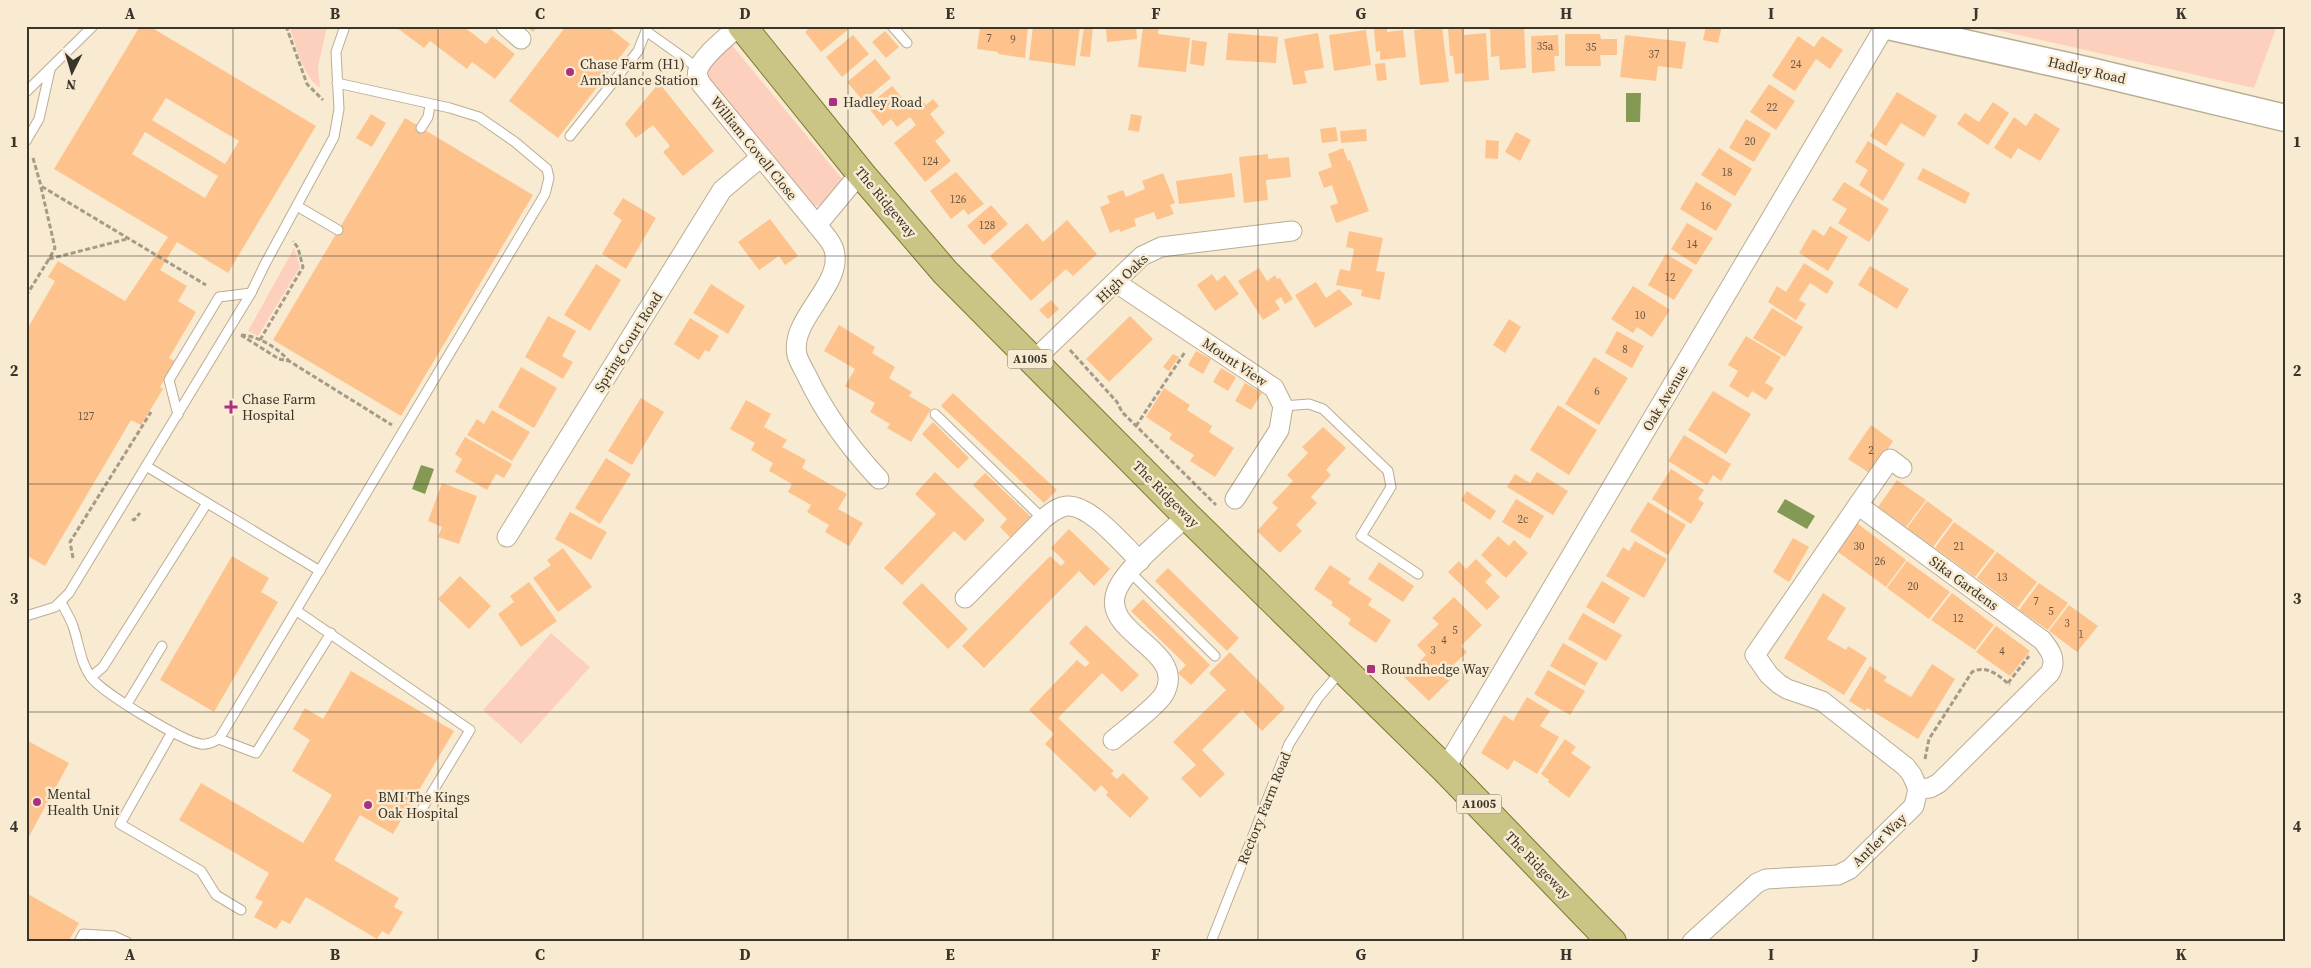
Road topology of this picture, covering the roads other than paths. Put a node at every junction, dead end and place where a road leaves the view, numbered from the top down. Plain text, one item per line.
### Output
1 (93, 26) edge
2 (345, 26) edge
3 (506, 26) edge
4 (741, 26) edge
5 (892, 26) edge
6 (1886, 26) edge
7 (647, 29) edge
8 (521, 39) dead end
9 (906, 43) dead end
10 (698, 68) junction
11 (50, 70) junction
12 (336, 83) junction
13 (26, 92) edge
14 (430, 104) junction
15 (2285, 118) edge
16 (421, 128) dead end
17 (570, 136) dead end
18 (26, 141) edge
19 (762, 157) junction
20 (862, 175) junction
21 (297, 206) junction
22 (817, 225) junction
23 (338, 230) dead end
24 (1292, 231) dead end
25 (1115, 282) junction
26 (251, 293) junction
27 (1033, 361) junction
28 (1283, 406) junction
29 (935, 414) dead end
30 (178, 415) junction
31 (146, 466) junction
32 (1902, 468) dead end
33 (879, 479) dead end
34 (207, 503) junction
35 (1227, 504) road end
36 (1858, 505) junction
37 (1187, 516) junction
38 (1043, 519) junction
39 (507, 538) dead end
40 (1135, 566) junction
41 (320, 571) junction
42 (1418, 574) dead end
43 (965, 598) dead end
44 (61, 602) junction
45 (297, 611) junction
46 (26, 616) edge
47 (331, 633) junction
48 (162, 646) dead end
49 (1215, 656) dead end
50 (1338, 674) junction
51 (91, 677) junction
52 (128, 704) junction
53 (172, 732) junction
54 (219, 739) junction
55 (1113, 740) dead end
56 (1445, 769) junction
57 (1915, 782) junction
58 (419, 814) dead end
59 (241, 910) dead end
60 (79, 942) edge
61 (127, 942) edge
62 (1211, 942) edge
63 (1612, 942) edge
64 (1692, 942) edge

1 - 11 lane
2 - 12 lane
3 - 8 street
4 - 10 street
4 - 20 main road, The Ridgeway / A1005
5 - 9 lane
6 - 15 street, Hadley Road
6 - 56 street, Oak Avenue
7 - 10 lane
7 - 17 lane
10 - 19 street, William Covell Close
11 - 13 lane
11 - 18 lane
12 - 14 lane
12 - 21 lane
14 - 16 lane
14 - 41 lane
19 - 22 street, William Covell Close
19 - 39 street, Spring Court Road
20 - 22 street
20 - 27 main road, The Ridgeway / A1005
21 - 23 lane
21 - 26 lane
22 - 33 street, William Covell Close
24 - 25 street, High Oaks
25 - 27 street, High Oaks
25 - 28 street, Mount View
26 - 30 lane
26 - 30 lane
27 - 37 main road, The Ridgeway / A1005
28 - 35 street
28 - 42 lane
29 - 38 lane
30 - 31 lane
31 - 34 lane
31 - 44 lane
32 - 36 street
34 - 41 lane
34 - 51 lane
36 - 57 street
36 - 57 street, Sika Gardens
37 - 40 street
37 - 50 main road, The Ridgeway / A1005
38 - 40 street
38 - 43 street
40 - 49 lane
40 - 55 street
41 - 45 lane
44 - 46 lane
44 - 51 lane
45 - 47 lane
45 - 54 lane
47 - 54 lane
47 - 58 lane
48 - 52 lane
50 - 56 main road, The Ridgeway / A1005
50 - 62 lane, Rectory Farm Road
51 - 52 lane
52 - 53 lane
53 - 54 lane
53 - 59 lane
56 - 63 main road, The Ridgeway / A1005
57 - 64 street, Antler Way
60 - 61 lane

